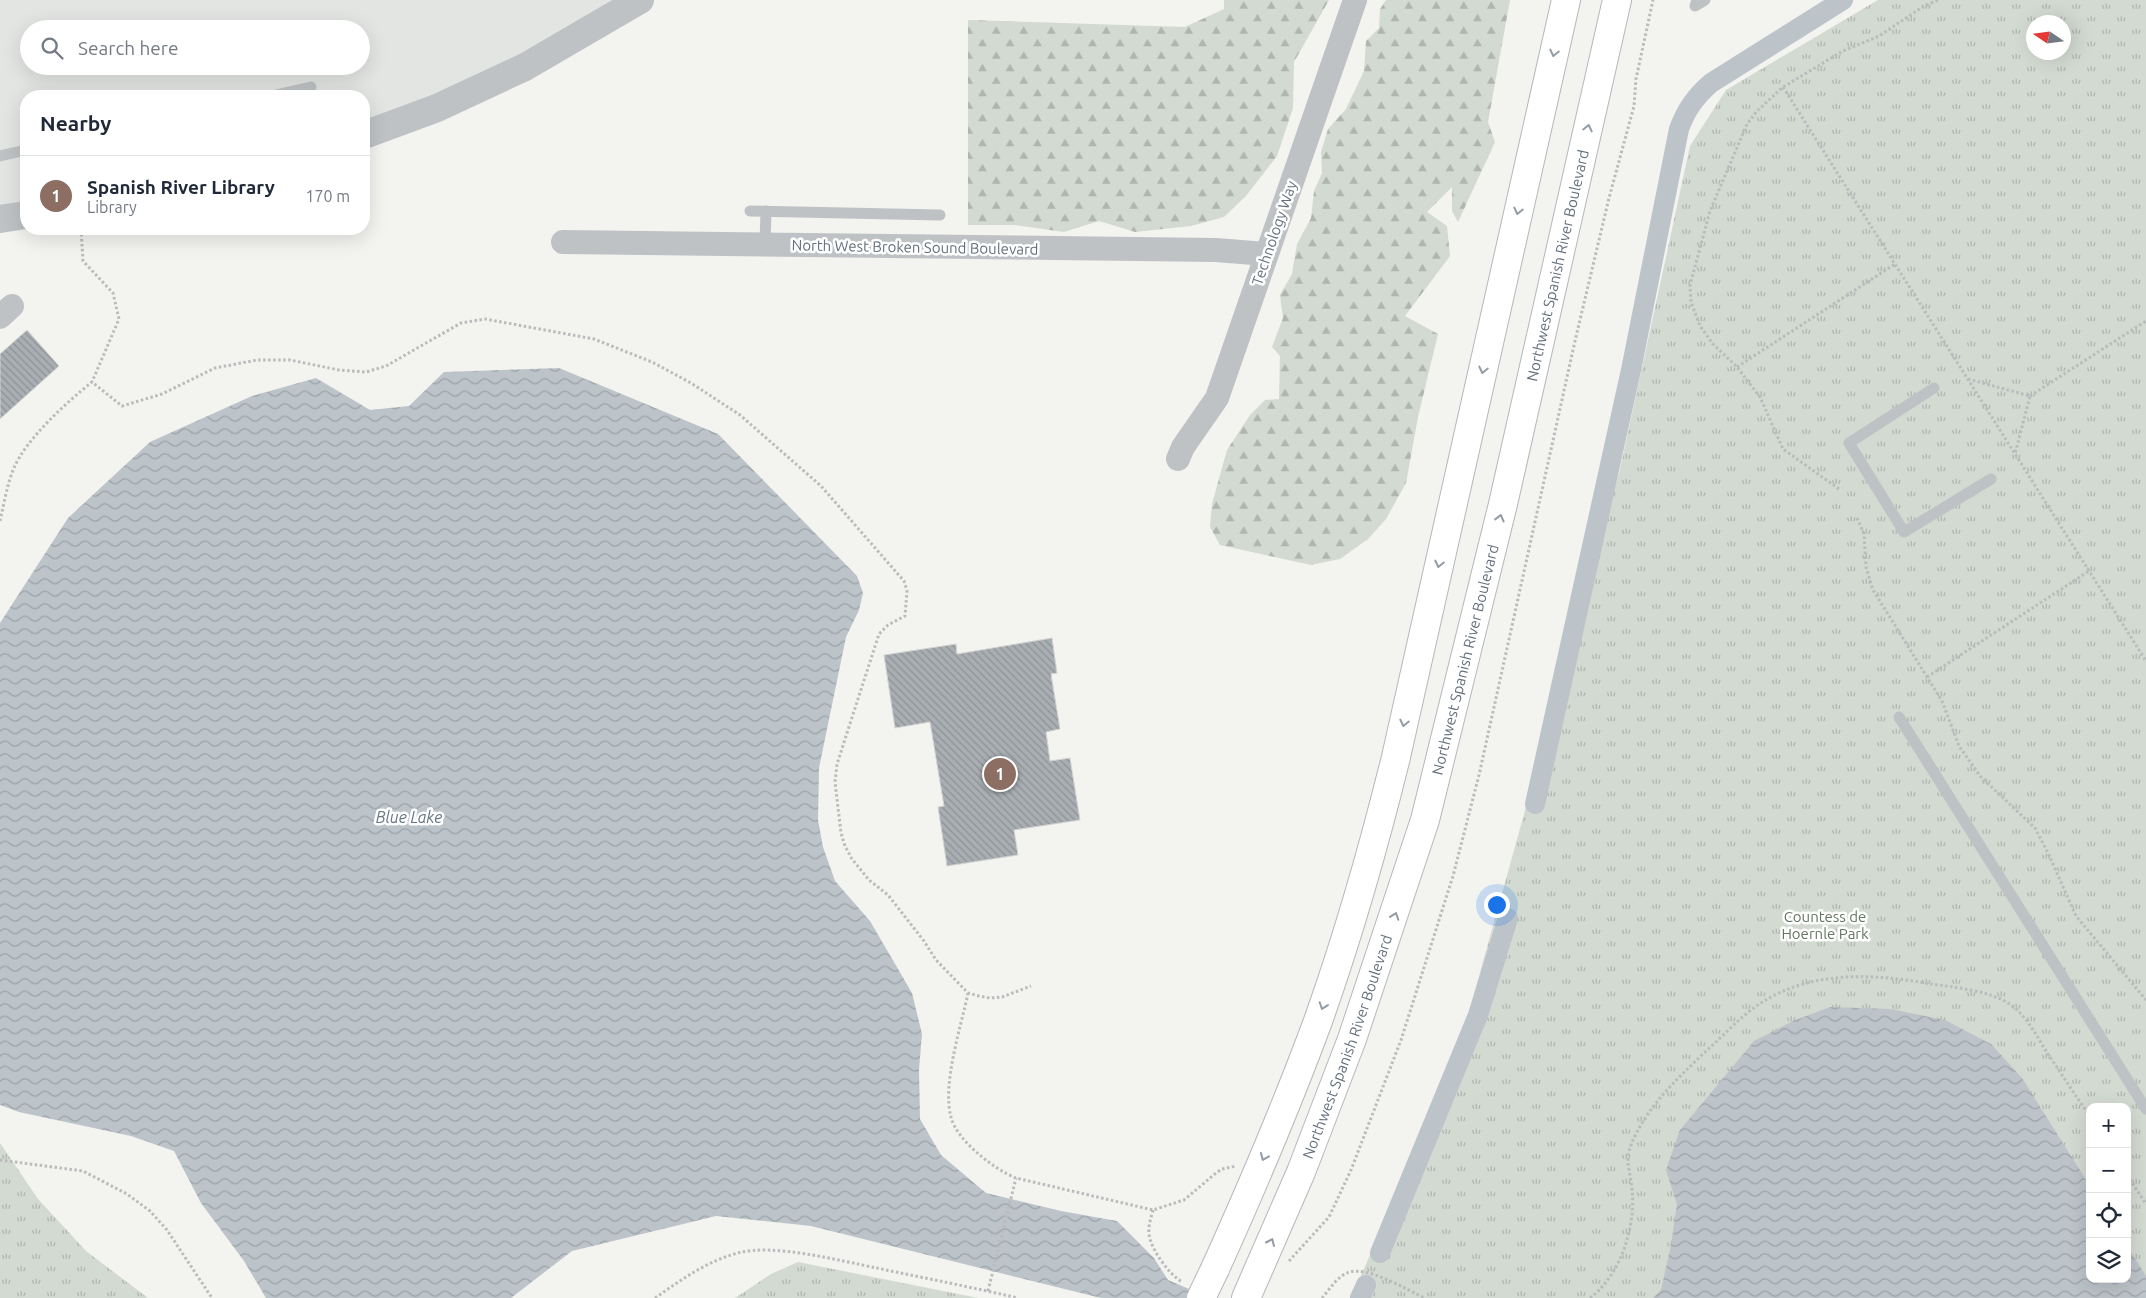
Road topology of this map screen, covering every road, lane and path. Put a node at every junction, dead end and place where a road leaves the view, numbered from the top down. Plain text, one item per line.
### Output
1 (640, 0) edge
2 (1355, 0) edge
3 (1566, 0) edge
4 (1617, 0) edge
5 (1653, 0) edge
6 (1697, 0) edge
7 (1705, 0) edge
8 (1938, 0) edge
9 (311, 87) dead end
10 (1783, 87) junction
11 (298, 90) edge
12 (370, 133) edge
13 (20, 151) edge
14 (0, 156) edge
15 (750, 210) dead end
16 (766, 211) junction
17 (940, 215) dead end
18 (20, 216) edge
19 (0, 219) edge
20 (81, 235) edge
21 (563, 242) dead end
22 (765, 245) junction
23 (1266, 254) junction
24 (1895, 264) junction
25 (2146, 321) edge
26 (1737, 367) junction
27 (1968, 379) junction
28 (92, 382) junction
29 (1934, 388) dead end
30 (2030, 396) junction
31 (2015, 454) junction
32 (1178, 458) dead end
33 (1991, 479) dead end
34 (1839, 490) dead end
35 (1858, 518) dead end
36 (0, 521) edge
37 (2089, 571) junction
38 (2146, 662) edge
39 (1927, 677) junction
40 (1899, 716) dead end
41 (1383, 809) junction
42 (1425, 820) junction
43 (1375, 840) junction
44 (1416, 852) junction
45 (1031, 986) dead end
46 (968, 993) junction
47 (2146, 1000) edge
48 (2146, 1109) edge
49 (2086, 1111) edge
50 (0, 1160) edge
51 (1241, 1165) dead end
52 (1016, 1178) junction
53 (2131, 1181) edge
54 (2146, 1204) edge
55 (1152, 1210) junction
56 (1285, 1267) dead end
57 (1192, 1290) edge
58 (988, 1291) junction
59 (1248, 1292) edge
60 (212, 1298) edge
61 (655, 1298) edge
62 (1018, 1298) edge
63 (1322, 1298) edge
64 (1425, 1298) edge
65 (1590, 1298) edge

1 - 12 street
2 - 23 street, Technology Way
3 -> 41 main road
42 -> 4 main road, Northwest Spanish River Boulevard
5 - 56 path
6 - 7 lane
8 - 10 path
9 - 11 lane
10 - 24 path
10 - 26 path
13 - 14 lane
15 - 16 lane
16 - 17 lane
16 - 22 lane
18 - 19 street
20 - 28 path
21 - 22 street, North West Broken Sound Boulevard
22 - 23 street, North West Broken Sound Boulevard
23 - 32 street, Technology Way
24 - 26 path
24 - 27 path
25 - 30 path
26 - 34 path
27 - 30 path
27 - 31 path
28 - 36 path
28 - 46 path
29 - 33 lane
30 - 31 path
31 - 37 path
35 - 39 path
37 - 38 path
37 - 39 path
39 - 47 path
40 - 48 lane
41 - 42 main road
41 - 43 main road
42 - 44 main road, Northwest Spanish River Boulevard
43 - 44 main road
43 -> 57 main road, bridge
59 -> 44 main road, Northwest Spanish River Boulevard
45 - 46 path
46 - 52 path
49 - 65 path
50 - 60 path
51 - 55 path
52 - 55 path
52 - 58 path
53 - 54 path
55 - 57 path
58 - 61 path
58 - 62 path
63 - 64 path

